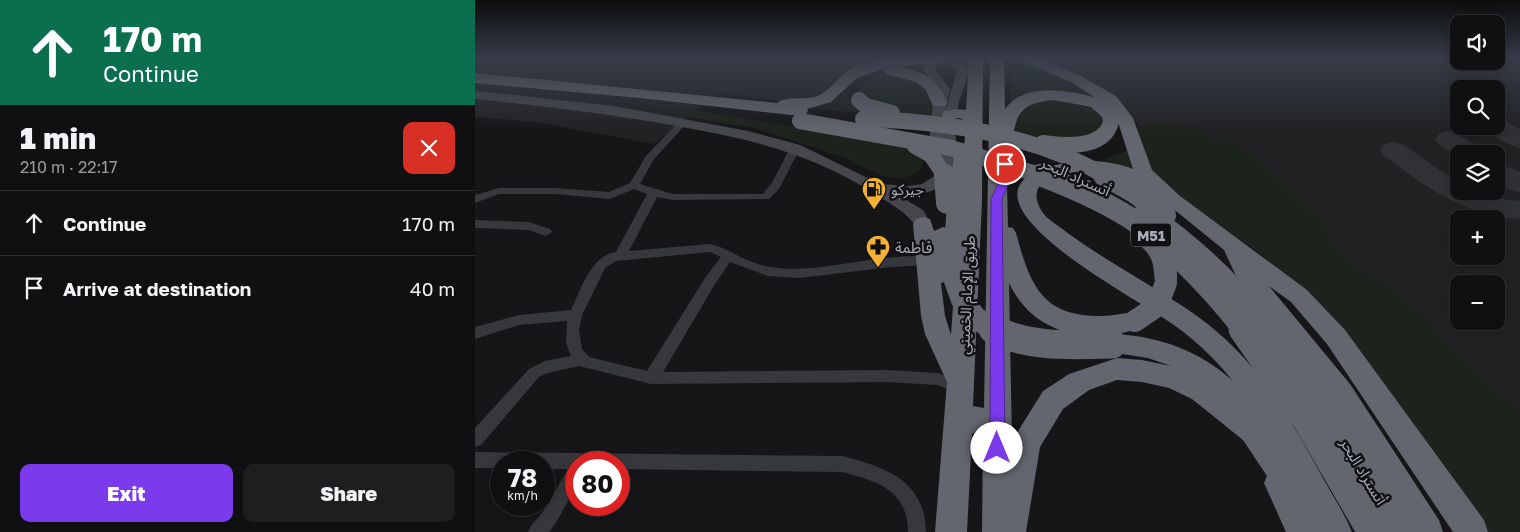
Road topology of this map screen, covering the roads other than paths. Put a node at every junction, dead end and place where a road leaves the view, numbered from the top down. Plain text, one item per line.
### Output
1 (525, 83) edge
2 (843, 83) edge
3 (859, 83) edge
4 (928, 83) edge
5 (939, 83) edge
6 (963, 83) edge
7 (971, 83) edge
8 (997, 83) edge
9 (1083, 83) edge
10 (475, 86) edge
11 (475, 95) edge
12 (747, 104) junction
13 (856, 110) junction
14 (800, 116) junction
15 (683, 122) junction
16 (831, 126) junction
17 (963, 127) junction
18 (795, 148) junction
19 (1043, 178) junction
20 (870, 184) junction
21 (634, 185) junction
22 (653, 192) junction
23 (997, 199) junction
24 (475, 200) edge
25 (1173, 200) junction
26 (475, 224) edge
27 (933, 229) junction
28 (546, 232) dead end
29 (1231, 245) junction
30 (728, 256) junction
31 (620, 257) junction
32 (927, 261) junction
33 (575, 315) junction
34 (1261, 318) junction
35 (475, 333) edge
36 (582, 360) junction
37 (651, 378) junction
38 (961, 386) junction
39 (957, 431) junction
40 (997, 431) junction
41 (1258, 438) junction
42 (475, 440) edge
43 (475, 460) edge
44 (565, 464) edge
45 (630, 465) edge
46 (565, 491) edge
47 (1335, 530) edge
48 (537, 532) edge
49 (917, 532) edge
50 (951, 532) edge
51 (998, 532) edge
52 (1010, 532) edge
53 (1303, 532) edge
54 (1372, 532) edge
55 (1401, 532) edge
56 (1427, 532) edge
57 (1472, 532) edge

1 - 12 highway, أتستراد البحر / M51
2 - 12 highway
3 - 13 highway
4 - 17 highway
5 - 17 street
6 - 17 street
7 - 17 highway, طريق الإمام الخميني
8 - 23 highway, طريق الإمام الخميني
9 - 25 highway
10 - 14 highway, أتستراد البحر / M51
11 - 15 street
12 - 14 highway, أتستراد البحر / M51
13 - 14 highway, أتستراد البحر / M51
13 - 17 highway, bridge
13 - 34 highway, أتستراد البحر / M51, bridge
14 - 16 highway, أتستراد البحر / M51, bridge
15 - 18 street
15 - 21 street
16 - 19 highway, أتستراد البحر / M51, bridge
16 - 27 highway, bridge
17 - 20 street
17 - 23 highway, bridge
17 - 34 highway, bridge
17 - 38 highway, طريق الإمام الخميني
17 - 41 highway, bridge
18 - 20 street
18 - 22 street
19 - 23 highway, bridge
19 - 54 highway, أتستراد البحر / M51, bridge
20 - 27 street
21 - 22 street
21 - 24 street
22 - 31 street
23 - 40 highway, طريق الإمام الخميني
25 - 29 highway
25 - 47 highway
26 - 28 street
27 - 32 highway
27 - 38 highway
29 - 56 highway
29 - 57 highway
30 - 31 street
30 - 32 street
30 - 37 street
31 - 33 street
32 - 38 highway
33 - 35 street
33 - 36 street
34 - 55 highway, أتستراد البحر / M51, bridge
36 - 37 street
36 - 42 street
37 - 38 street
38 - 39 highway, طريق الإمام الخميني
39 - 40 highway
39 - 50 highway, طريق الإمام الخميني
40 - 51 highway, طريق الإمام الخميني
41 - 47 highway
41 - 52 highway
41 - 53 highway
43 - 44 street
45 - 49 street
46 - 48 street

